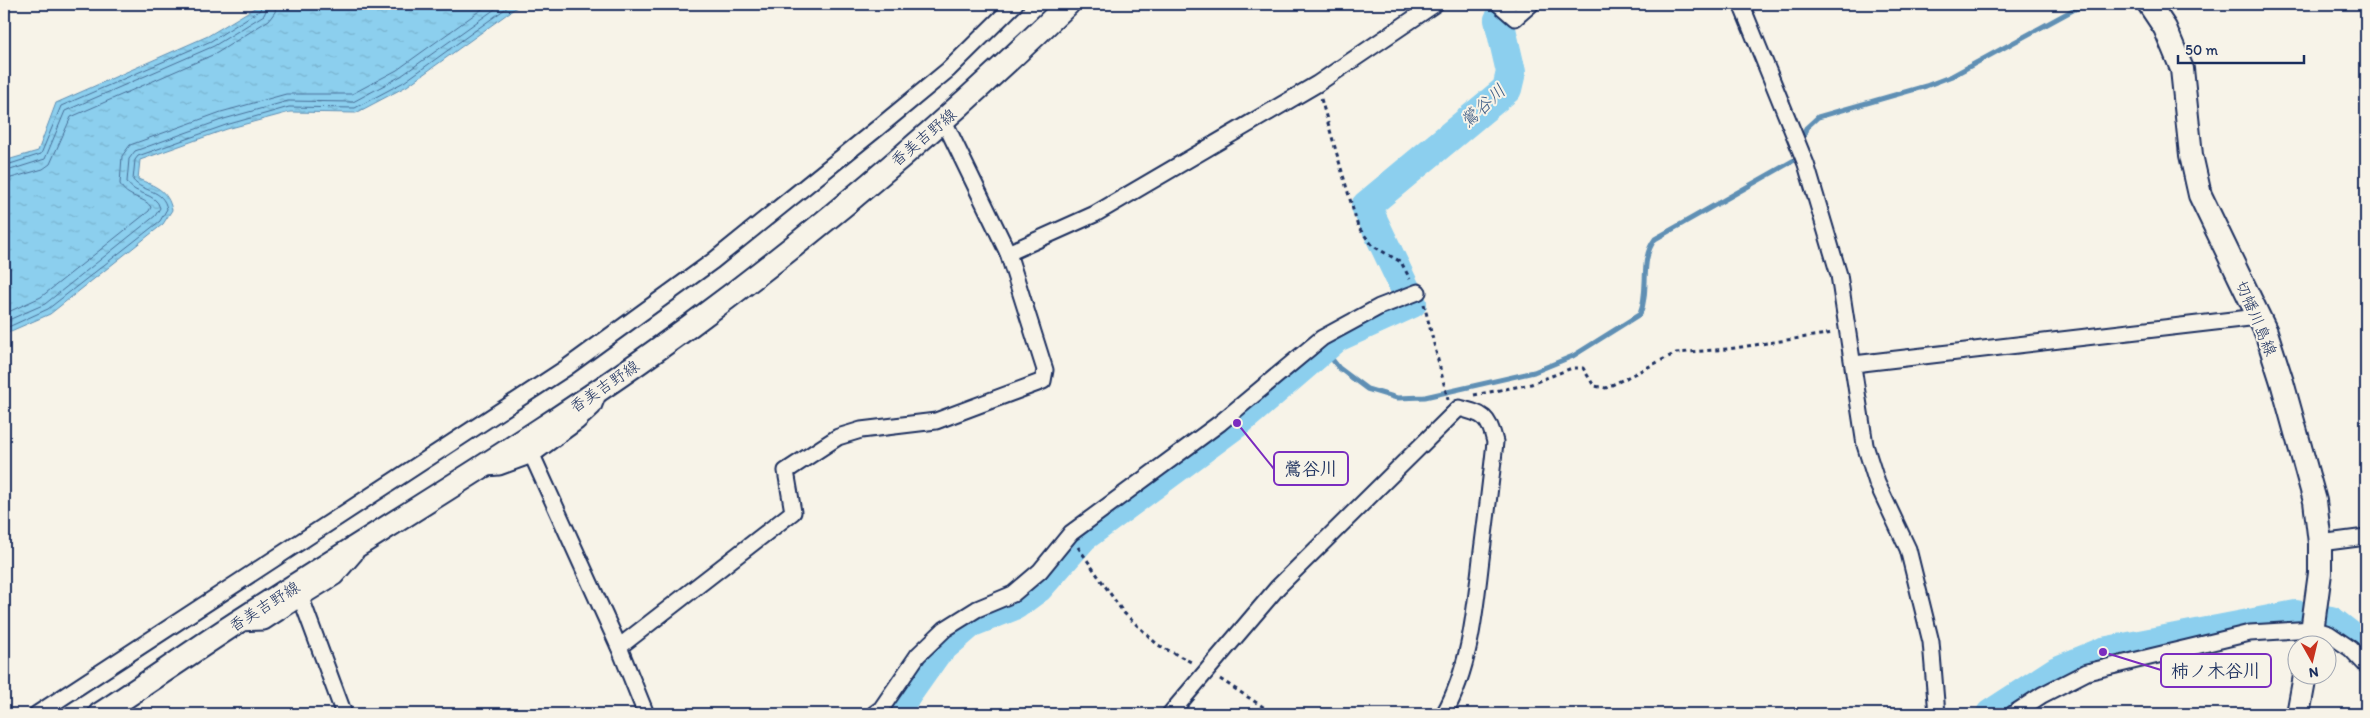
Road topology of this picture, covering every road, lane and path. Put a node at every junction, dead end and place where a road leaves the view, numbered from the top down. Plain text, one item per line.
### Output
1 (1015, 4) edge
2 (1068, 4) edge
3 (1435, 4) edge
4 (1531, 4) edge
5 (1741, 4) edge
6 (2149, 4) edge
7 (1504, 8) edge
8 (1317, 84) junction
9 (944, 121) junction
10 (1008, 253) junction
11 (1411, 295) junction
12 (2258, 317) junction
13 (1848, 330) junction
14 (1854, 364) junction
15 (600, 390) junction
16 (1445, 394) dead end
17 (1459, 408) junction
18 (532, 455) junction
19 (480, 469) junction
20 (2366, 537) edge
21 (364, 543) junction
22 (2320, 543) junction
23 (1078, 547) dead end
24 (301, 598) junction
25 (237, 622) junction
26 (2313, 627) edge
27 (619, 647) junction
28 (2366, 665) edge
29 (1209, 671) junction
30 (2303, 686) edge
31 (37, 714) edge
32 (100, 714) edge
33 (344, 714) edge
34 (646, 714) edge
35 (874, 714) edge
36 (1170, 714) edge
37 (1274, 714) edge
38 (1444, 714) edge
39 (1936, 714) edge
40 (2014, 714) edge
41 (2298, 714) edge

1 - 31 street
2 - 9 main road, 香美吉野線
3 - 8 street
4 - 7 street
5 - 13 street
6 - 12 main road, 切幡川島線
8 - 10 street
8 - 11 path
9 - 10 street
9 - 15 main road, 香美吉野線
10 - 27 street
11 - 16 path
11 - 35 street
12 - 14 street
12 - 22 main road, 切幡川島線
13 - 14 street
13 - 17 path
14 - 39 street
15 - 18 street
15 - 19 main road, 香美吉野線
17 - 29 street
17 - 38 street
18 - 19 street
18 - 27 street
19 - 21 main road, 香美吉野線
20 - 22 street
21 - 24 street
21 - 25 main road, 香美吉野線
22 - 26 main road, 切幡川島線
23 - 29 path
24 - 25 street
24 - 33 street
25 - 32 main road, 香美吉野線
26 - 28 street
26 - 40 street
27 - 34 street
29 - 36 street
29 - 37 path
30 - 41 main road

